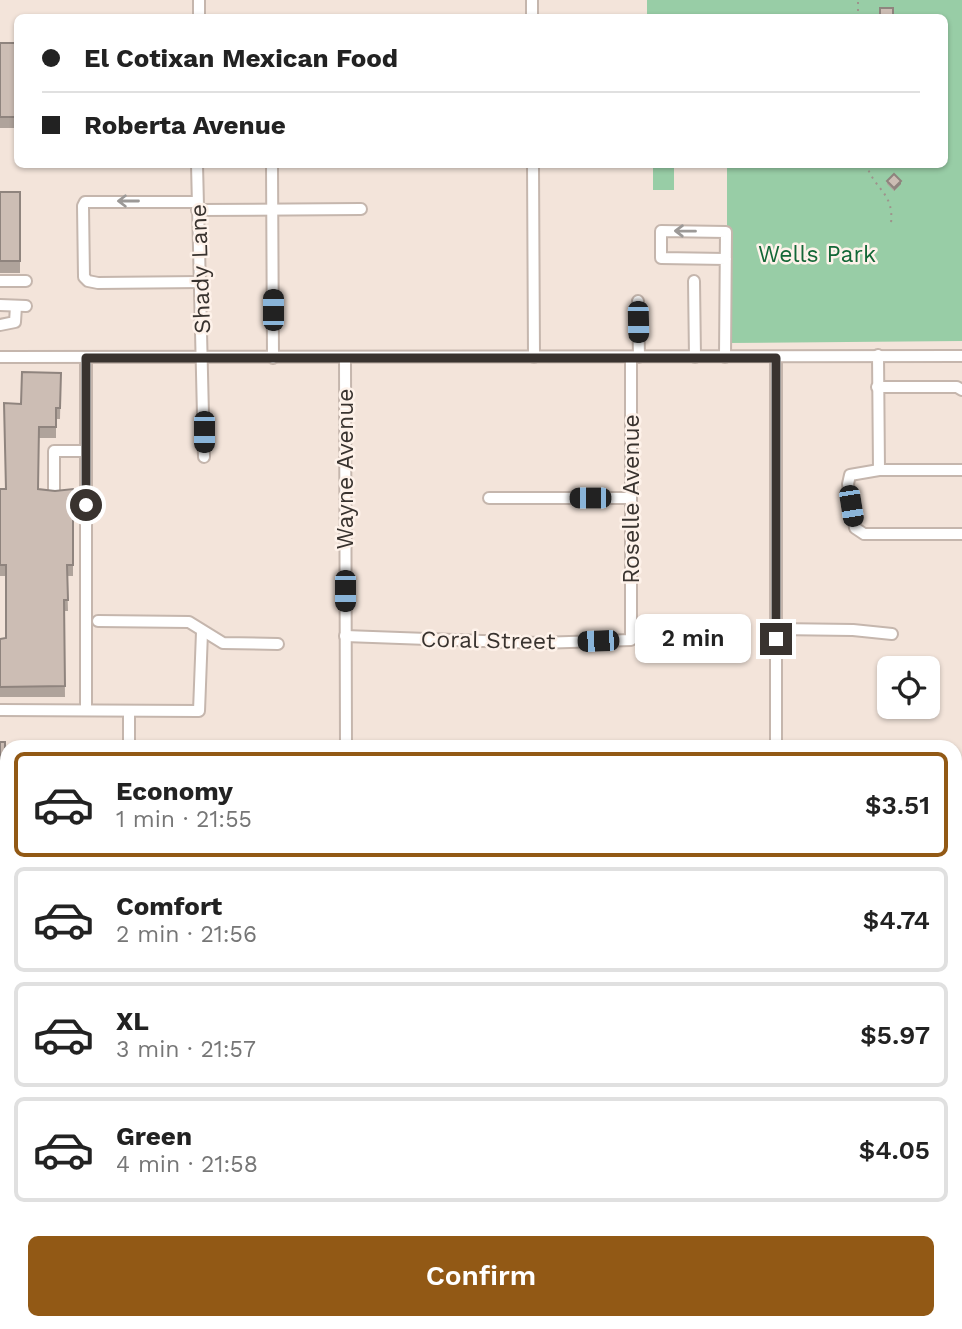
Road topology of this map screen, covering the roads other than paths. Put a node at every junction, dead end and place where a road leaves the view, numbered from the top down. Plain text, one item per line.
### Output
1 (197, 168) edge
2 (272, 168) edge
3 (533, 168) edge
4 (197, 206) junction
5 (361, 209) dead end
6 (273, 210) junction
7 (726, 259) junction
8 (0, 281) edge
9 (26, 281) dead end
10 (694, 281) dead end
11 (201, 282) junction
12 (638, 301) dead end
13 (0, 305) edge
14 (0, 325) edge
15 (878, 355) junction
16 (203, 356) junction
17 (962, 356) edge
18 (0, 358) edge
19 (86, 358) junction
20 (273, 358) junction
21 (345, 358) junction
22 (534, 358) junction
23 (635, 358) junction
24 (695, 358) junction
25 (725, 358) junction
26 (776, 358) junction
27 (877, 387) junction
28 (962, 390) edge
29 (86, 451) junction
30 (204, 457) dead end
31 (879, 470) junction
32 (962, 470) edge
33 (54, 494) edge
34 (489, 498) dead end
35 (631, 498) junction
36 (962, 534) edge
37 (98, 621) dead end
38 (776, 629) junction
39 (202, 632) junction
40 (892, 634) dead end
41 (345, 636) junction
42 (631, 640) joint
43 (278, 644) dead end
44 (0, 710) edge
45 (86, 710) junction
46 (129, 711) junction
47 (129, 740) edge
48 (346, 740) edge
49 (776, 740) edge

1 - 4 street, Shady Lane
2 - 6 street
3 - 22 street
4 - 6 street
4 - 11 street, Shady Lane
4 -> 11 street
5 - 6 street
6 - 20 street
7 -> 7 street
7 - 25 street
8 - 9 street
10 - 24 street
11 - 16 street, Shady Lane
12 - 23 street, Roselle Avenue
13 - 14 street
15 - 17 street
15 - 26 street
15 - 27 street
16 - 19 street
16 - 20 street
16 - 30 street, Shady Lane
18 - 19 street
19 - 29 street
20 - 21 street
21 - 22 street
21 - 41 street, Wayne Avenue
22 - 23 street
23 - 24 street
23 - 35 street, Roselle Avenue
24 - 25 street
25 - 26 street
26 - 38 street
27 - 28 street
27 - 31 street
29 - 33 street
29 - 45 street
31 - 32 street
31 - 36 street
34 - 35 street
35 - 42 street, Roselle Avenue
37 - 39 street
38 - 40 street
38 - 49 street
39 - 43 street
39 - 46 street
41 - 42 street, Coral Street
41 - 48 street, Wayne Avenue
44 - 45 street
45 - 46 street
46 - 47 street

